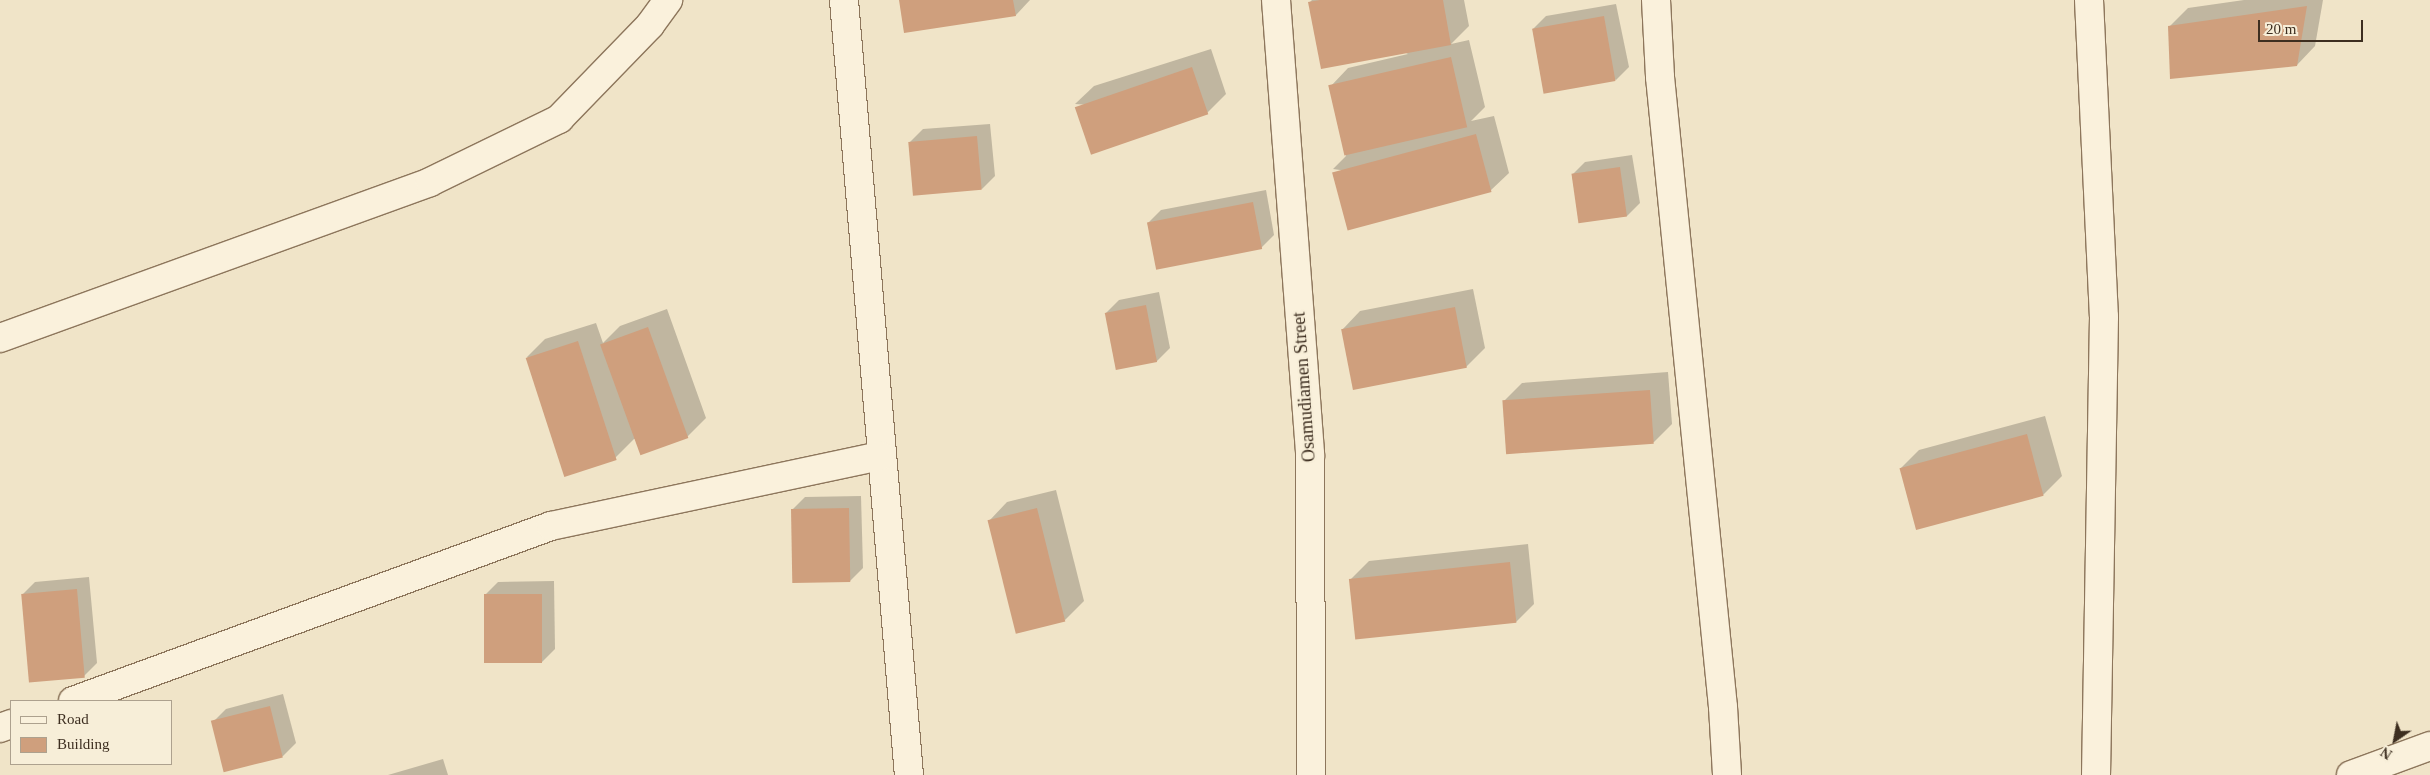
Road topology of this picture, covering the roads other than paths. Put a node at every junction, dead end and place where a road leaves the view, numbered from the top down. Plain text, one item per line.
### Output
1 (668, 0) edge
2 (844, 0) edge
3 (1276, 0) edge
4 (1656, 0) edge
5 (2089, 0) edge
6 (0, 338) edge
7 (881, 456) junction
8 (76, 700) edge
9 (2418, 758) edge
10 (910, 775) edge
11 (1311, 775) edge
12 (1727, 775) edge
13 (2096, 775) edge
14 (2351, 775) edge

1 - 6 street
2 - 7 street
3 - 11 street, Osamudiamen Street
4 - 12 street
5 - 13 street
7 - 8 street
7 - 10 street
9 - 14 street

